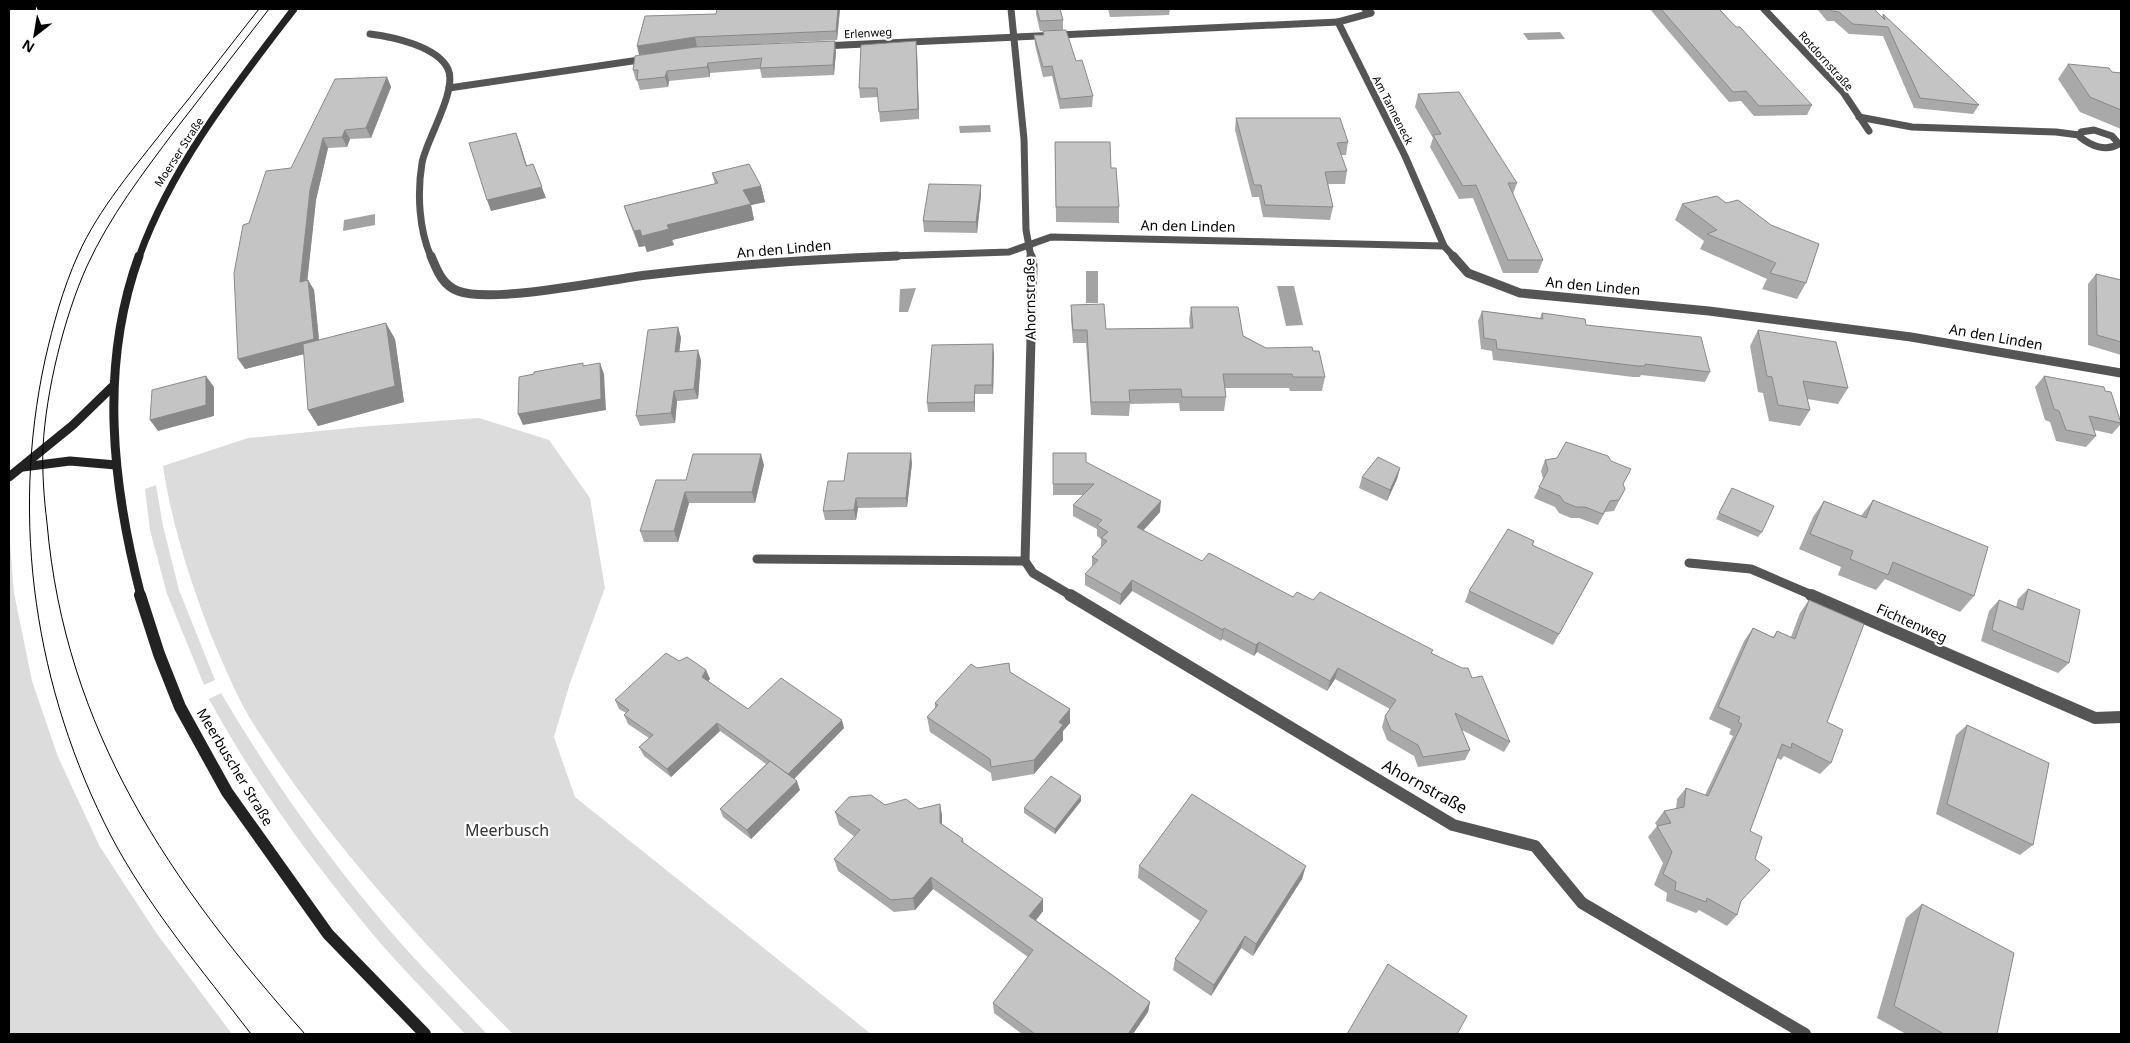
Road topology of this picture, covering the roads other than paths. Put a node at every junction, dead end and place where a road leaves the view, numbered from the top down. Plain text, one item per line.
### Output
1 (294, 9) edge
2 (1011, 9) edge
3 (1366, 9) edge
4 (1764, 9) edge
5 (1338, 22) junction
6 (370, 34) dead end
7 (1015, 36) junction
8 (816, 46) edge
9 (659, 57) edge
10 (449, 88) junction
11 (1859, 117) junction
12 (1869, 131) dead end
13 (2079, 135) junction
14 (1028, 244) junction
15 (1444, 246) junction
16 (2121, 373) edge
17 (112, 387) junction
18 (116, 465) junction
19 (20, 468) junction
20 (9, 477) edge
21 (758, 559) dead end
22 (1025, 561) junction
23 (1689, 564) dead end
24 (2121, 716) edge
25 (425, 1034) edge
26 (1805, 1034) edge

1 - 17 main road, Moerser Straße
2 - 7 street, Ahornstraße
3 - 5 street
4 - 11 street, Rotdornstraße
5 - 7 street, Erlenweg
5 - 15 street, Am Tanneneck
6 - 10 street
7 - 8 street, Erlenweg
7 - 14 street, Ahornstraße
9 - 10 street
10 - 14 street, An den Linden
11 - 12 street, Rotdornstraße
11 - 13 street
13 - 13 street
14 - 15 street, An den Linden
14 - 22 street, Ahornstraße
15 - 16 street, An den Linden
17 - 18 main road, Moerser Straße
17 - 19 main road
18 - 19 main road
18 - 25 main road, Meerbuscher Straße
19 - 20 main road
21 - 22 street
22 - 26 street, Ahornstraße
23 - 24 street, Fichtenweg

